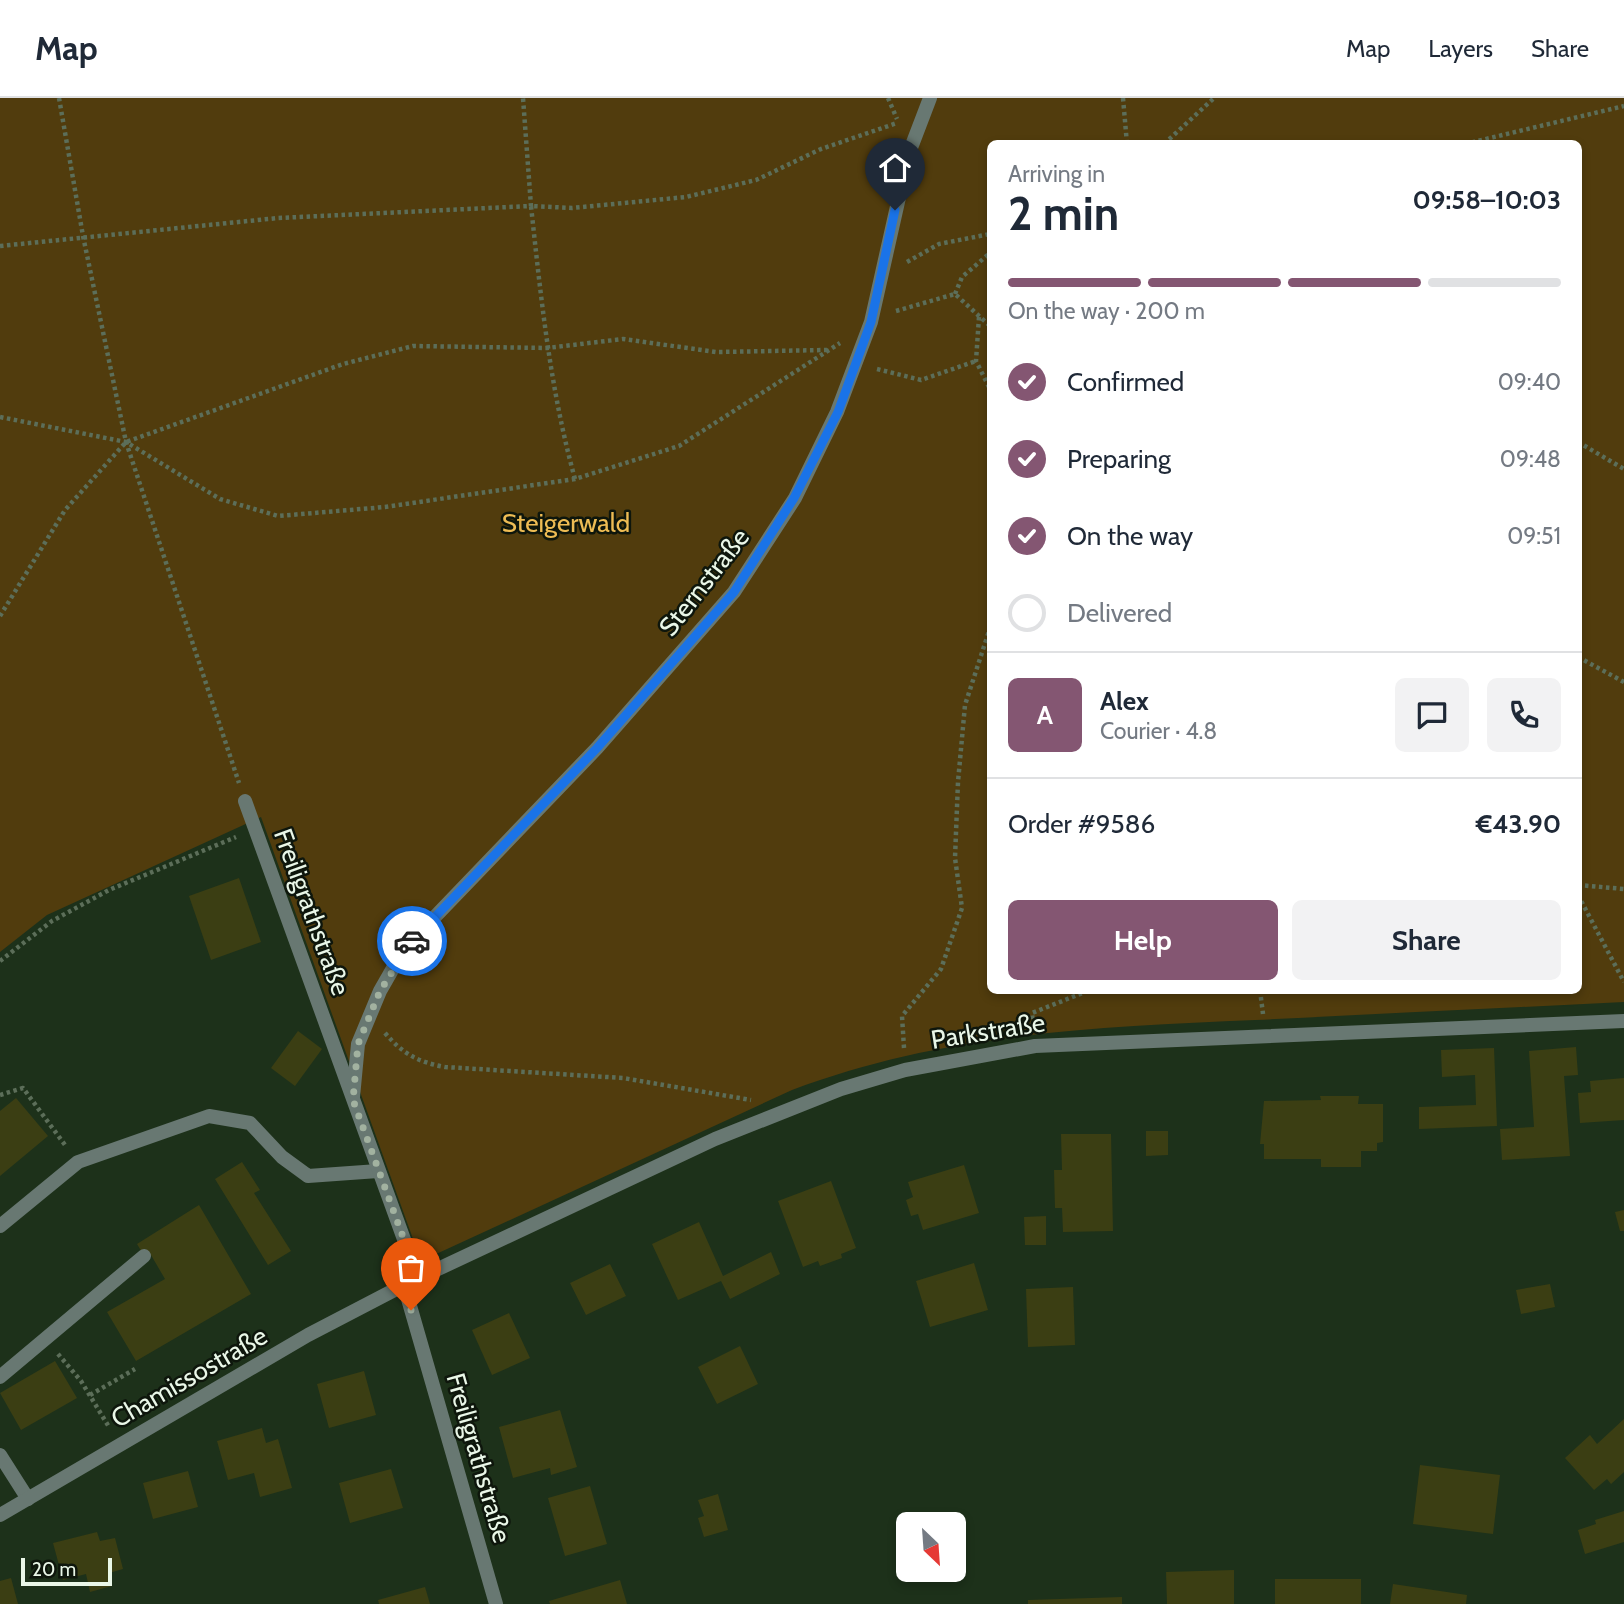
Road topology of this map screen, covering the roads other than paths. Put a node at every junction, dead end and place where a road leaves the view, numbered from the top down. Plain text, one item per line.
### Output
1 (930, 98) edge
2 (245, 801) road end
3 (1624, 1021) edge
4 (353, 1100) junction
5 (379, 1171) junction
6 (0, 1226) edge
7 (144, 1256) dead end
8 (418, 1278) junction
9 (404, 1285) junction
10 (0, 1377) edge
11 (0, 1455) edge
12 (28, 1499) junction
13 (0, 1515) edge
14 (496, 1604) edge

1 - 4 street, Sternstraße
2 - 4 street, Freiligrathstraße
3 - 8 street, Parkstraße
4 - 5 street, Freiligrathstraße
5 - 6 street
5 - 8 street, Freiligrathstraße
7 - 10 street
8 - 9 street, Parkstraße
9 - 12 street, Chamissostraße
9 - 14 street, Freiligrathstraße
11 - 12 street
12 - 13 street, Chamissostraße

